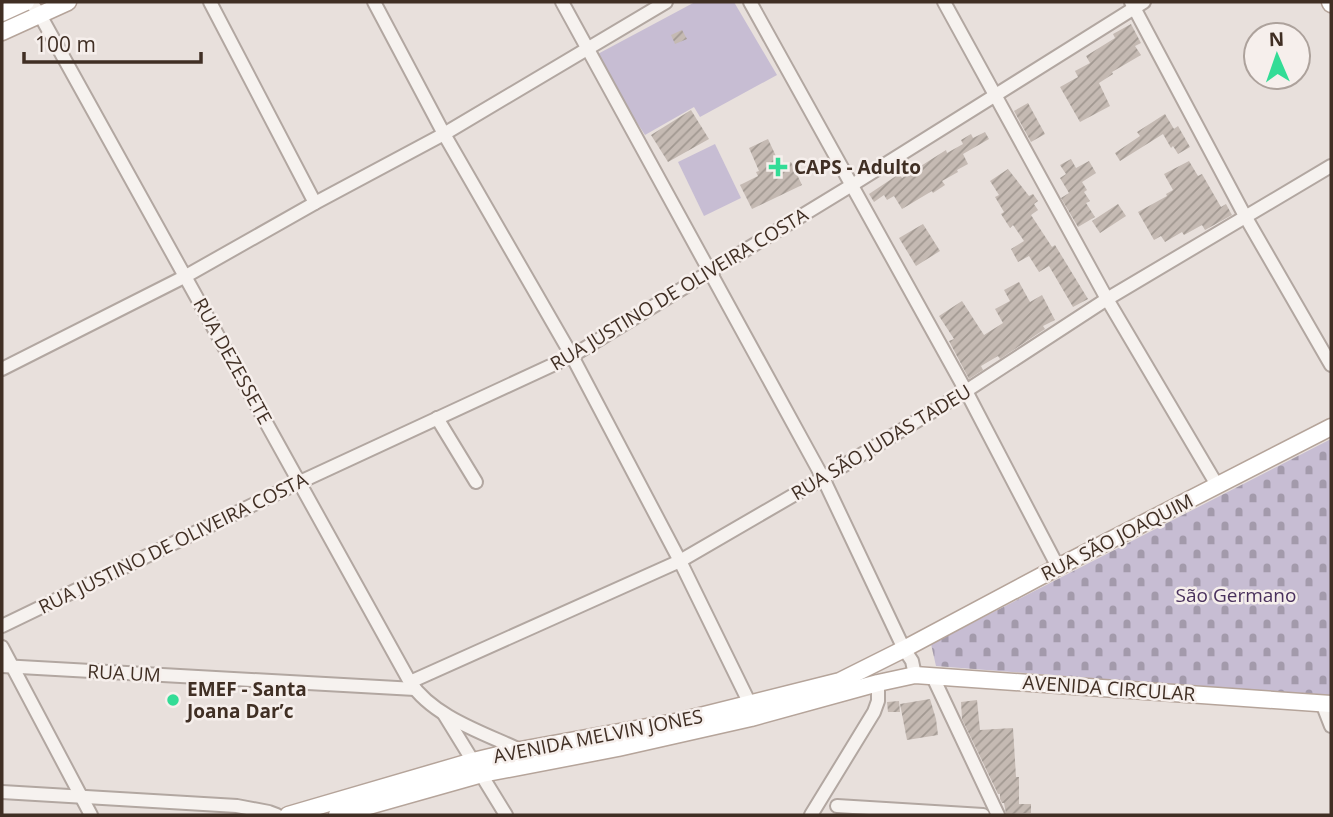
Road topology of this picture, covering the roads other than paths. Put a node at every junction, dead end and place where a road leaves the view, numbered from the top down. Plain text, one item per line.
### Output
1 (68, 2) edge
2 (210, 2) edge
3 (374, 2) edge
4 (562, 2) edge
5 (750, 2) edge
6 (944, 2) edge
7 (661, 3) edge
8 (1136, 4) edge
9 (32, 6) edge
10 (2, 13) edge
11 (2, 32) edge
12 (587, 50) junction
13 (996, 95) junction
14 (444, 134) junction
15 (1331, 166) edge
16 (852, 185) junction
17 (315, 204) junction
18 (1245, 216) junction
19 (711, 272) junction
20 (186, 276) junction
21 (1107, 299) junction
22 (572, 356) junction
23 (1331, 365) edge
24 (2, 369) edge
25 (966, 391) junction
26 (437, 418) junction
27 (1331, 427) edge
28 (823, 478) junction
29 (300, 482) junction
30 (476, 482) dead end
31 (1217, 485) junction
32 (680, 561) junction
33 (1058, 567) junction
34 (2, 626) edge
35 (2, 647) edge
36 (904, 649) junction
37 (7, 666) edge
38 (915, 675) junction
39 (932, 675) junction
40 (878, 683) junction
41 (412, 685) junction
42 (750, 704) junction
43 (1327, 704) edge
44 (444, 714) junction
45 (1331, 726) edge
46 (520, 750) junction
47 (477, 767) junction
48 (828, 786) junction
49 (2, 792) edge
50 (81, 797) junction
51 (839, 810) edge
52 (91, 815) edge
53 (276, 815) edge
54 (288, 815) edge
55 (337, 815) edge
56 (506, 815) edge
57 (811, 815) edge
58 (983, 815) edge
59 (998, 815) edge

1 - 9 main road
2 - 17 street
3 - 14 street
4 - 12 street
5 - 16 street
6 - 13 street
7 - 12 street
8 - 13 street, RUA JUSTINO DE OLIVEIRA COSTA
8 - 18 street
9 - 10 main road
9 - 11 main road
9 - 20 street, RUA DEZESSETE
12 - 14 street
12 - 19 street
13 - 16 street, RUA JUSTINO DE OLIVEIRA COSTA
13 - 21 street
14 - 17 street
14 - 22 street
15 - 18 street, RUA SÃO JUDAS TADEU
16 - 19 street, RUA JUSTINO DE OLIVEIRA COSTA
16 - 25 street
17 - 20 street
18 - 21 street, RUA SÃO JUDAS TADEU
18 - 23 street
19 - 22 street, RUA JUSTINO DE OLIVEIRA COSTA
19 - 28 street
20 - 24 street
20 - 29 street, RUA DEZESSETE
21 - 25 street, RUA SÃO JUDAS TADEU
21 - 31 street
22 - 26 street, RUA JUSTINO DE OLIVEIRA COSTA
22 - 32 street
25 - 28 street, RUA SÃO JUDAS TADEU
25 - 33 street
26 - 29 street, RUA JUSTINO DE OLIVEIRA COSTA
26 - 30 street
27 - 31 main road, RUA SÃO JOAQUIM
28 - 32 street, RUA SÃO JUDAS TADEU
28 - 36 street
29 - 34 street, RUA JUSTINO DE OLIVEIRA COSTA
29 - 41 street, RUA DEZESSETE
31 - 33 main road, RUA SÃO JOAQUIM
32 - 41 street, RUA SÃO JUDAS TADEU
32 - 42 street
33 - 36 main road, RUA SÃO JOAQUIM
35 - 37 street
36 - 38 street
36 - 42 main road, AVENIDA MELVIN JONES
37 - 41 street, RUA UM
37 - 50 street
38 - 39 main road, AVENIDA CIRCULAR
38 - 40 main road, AVENIDA MELVIN JONES
39 - 43 main road, AVENIDA CIRCULAR
39 - 59 street
40 - 47 main road, AVENIDA MELVIN JONES
40 - 48 street
41 - 44 street, RUA DEZESSETE
42 - 46 main road, AVENIDA MELVIN JONES
43 - 45 street
44 - 46 street, RUA DEZESSETE
44 - 47 street, RUA DEZESSETE
46 - 47 main road, AVENIDA MELVIN JONES
47 - 54 main road, AVENIDA MELVIN JONES
47 - 55 main road, AVENIDA MELVIN JONES
47 - 56 street, RUA DEZESSETE
48 - 51 street
48 - 57 street
49 - 50 street
50 - 52 street
50 - 53 street
51 - 58 street

